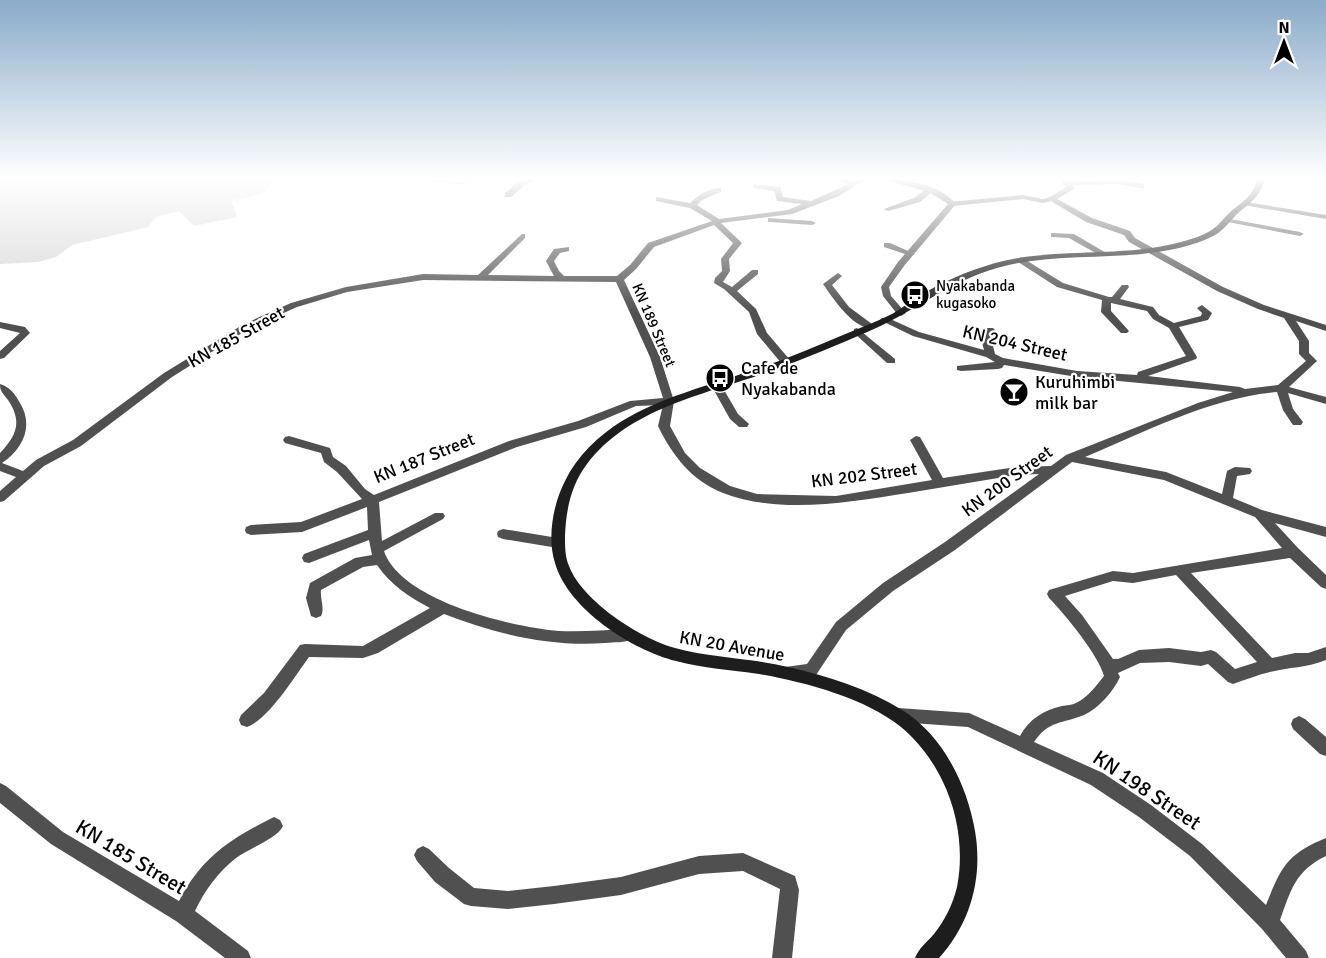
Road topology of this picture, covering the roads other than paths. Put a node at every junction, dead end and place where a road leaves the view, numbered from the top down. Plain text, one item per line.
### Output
1 (713, 224) edge
2 (720, 224) edge
3 (933, 224) edge
4 (1100, 224) edge
5 (1224, 224) edge
6 (1247, 224) edge
7 (1300, 234) dead end
8 (1054, 235) dead end
9 (522, 236) dead end
10 (887, 245) dead end
11 (566, 249) dead end
12 (1147, 249) junction
13 (911, 254) junction
14 (1104, 254) junction
15 (1021, 260) junction
16 (755, 272) dead end
17 (482, 276) junction
18 (838, 276) dead end
19 (561, 278) junction
20 (619, 279) junction
21 (1125, 287) dead end
22 (732, 291) junction
23 (1110, 300) junction
24 (1202, 308) dead end
25 (901, 313) junction
26 (1288, 316) junction
27 (885, 320) junction
28 (0, 325) edge
29 (1173, 326) junction
30 (1326, 328) edge
31 (863, 329) junction
32 (990, 330) dead end
33 (1124, 331) dead end
34 (0, 356) edge
35 (995, 358) junction
36 (891, 361) dead end
37 (786, 362) junction
38 (961, 369) dead end
39 (1143, 379) junction
40 (716, 386) junction
41 (0, 387) edge
42 (1281, 388) junction
43 (1249, 391) junction
44 (669, 401) junction
45 (1326, 401) edge
46 (1297, 422) dead end
47 (743, 424) dead end
48 (289, 440) dead end
49 (916, 440) dead end
50 (1070, 458) junction
51 (0, 460) edge
52 (0, 467) edge
53 (1051, 470) junction
54 (1246, 471) dead end
55 (25, 476) junction
56 (940, 483) junction
57 (0, 498) edge
58 (373, 500) junction
59 (1227, 500) junction
60 (1259, 514) junction
61 (439, 516) dead end
62 (251, 530) dead end
63 (1326, 532) edge
64 (374, 533) junction
65 (503, 534) dead end
66 (558, 543) junction
67 (1293, 552) junction
68 (379, 554) junction
69 (309, 558) dead end
70 (1179, 569) junction
71 (1326, 583) edge
72 (441, 609) junction
73 (316, 612) dead end
74 (628, 635) junction
75 (1326, 653) edge
76 (1269, 665) junction
77 (1109, 666) junction
78 (786, 673) junction
79 (898, 715) junction
80 (247, 720) dead end
81 (1299, 724) dead end
82 (1025, 744) junction
83 (1326, 748) edge
84 (0, 792) edge
85 (274, 826) dead end
86 (1326, 847) edge
87 (423, 855) dead end
88 (183, 914) junction
89 (1269, 922) junction
90 (241, 958) edge
91 (782, 958) edge
92 (925, 958) edge
93 (1299, 958) edge

1 - 20 street, KN 189 Street
2 - 22 street
3 - 13 street
4 - 12 street
5 - 12 main road, KN 20 Avenue
6 - 7 street
8 - 14 street
9 - 17 street
10 - 13 street
11 - 19 street
12 - 14 main road, KN 20 Avenue
12 - 26 street
13 - 25 street
14 - 15 main road, KN 20 Avenue
15 - 23 street
15 - 25 main road, KN 20 Avenue
16 - 22 street
17 - 19 street, KN 185 Street
17 - 55 street, KN 185 Street
18 - 31 street
19 - 20 street, KN 185 Street
20 - 44 street, KN 189 Street
21 - 23 street
22 - 37 street
23 - 29 street
23 - 33 street
24 - 29 street
25 - 27 main road, KN 20 Avenue
26 - 30 street
26 - 42 street
27 - 31 main road, KN 20 Avenue
27 - 35 street, KN 204 Street
28 - 34 street
29 - 39 street
31 - 36 street
31 - 37 main road, KN 20 Avenue
32 - 35 street
35 - 38 street
35 - 39 street, KN 204 Street
37 - 40 main road, KN 20 Avenue
39 - 43 street, KN 204 Street
40 - 44 main road, KN 20 Avenue
40 - 47 street
41 - 51 street
42 - 43 street, KN 200 Street
42 - 45 street, KN 200 Street
42 - 46 street
43 - 50 street, KN 200 Street
44 - 56 street, KN 202 Street
44 - 58 street, KN 187 Street
44 - 66 main road, KN 20 Avenue
48 - 58 street
49 - 56 street
50 - 53 street, KN 200 Street
50 - 59 street
52 - 55 street
53 - 56 street, KN 202 Street
53 - 78 street, KN 200 Street
54 - 59 street
55 - 57 street, KN 185 Street
58 - 62 street
58 - 64 street, KN 187 Street
59 - 60 street
60 - 63 street
60 - 67 street
61 - 68 street
64 - 68 street, KN 187 Street
64 - 69 street
65 - 66 street
66 - 74 main road, KN 20 Avenue
67 - 70 street
67 - 71 street
68 - 72 street, KN 187 Street
68 - 73 street
70 - 76 street
70 - 77 street
72 - 74 street, KN 187 Street
72 - 80 street
74 - 78 main road, KN 20 Avenue
75 - 76 street
76 - 77 street
77 - 82 street
78 - 79 main road, KN 20 Avenue
79 - 82 street, KN 198 Street
79 - 92 main road, KN 20 Avenue
81 - 83 street
82 - 89 street, KN 198 Street
84 - 88 street, KN 185 Street
85 - 88 street
86 - 89 street
87 - 91 street
88 - 90 street, KN 185 Street
89 - 93 street, KN 198 Street

